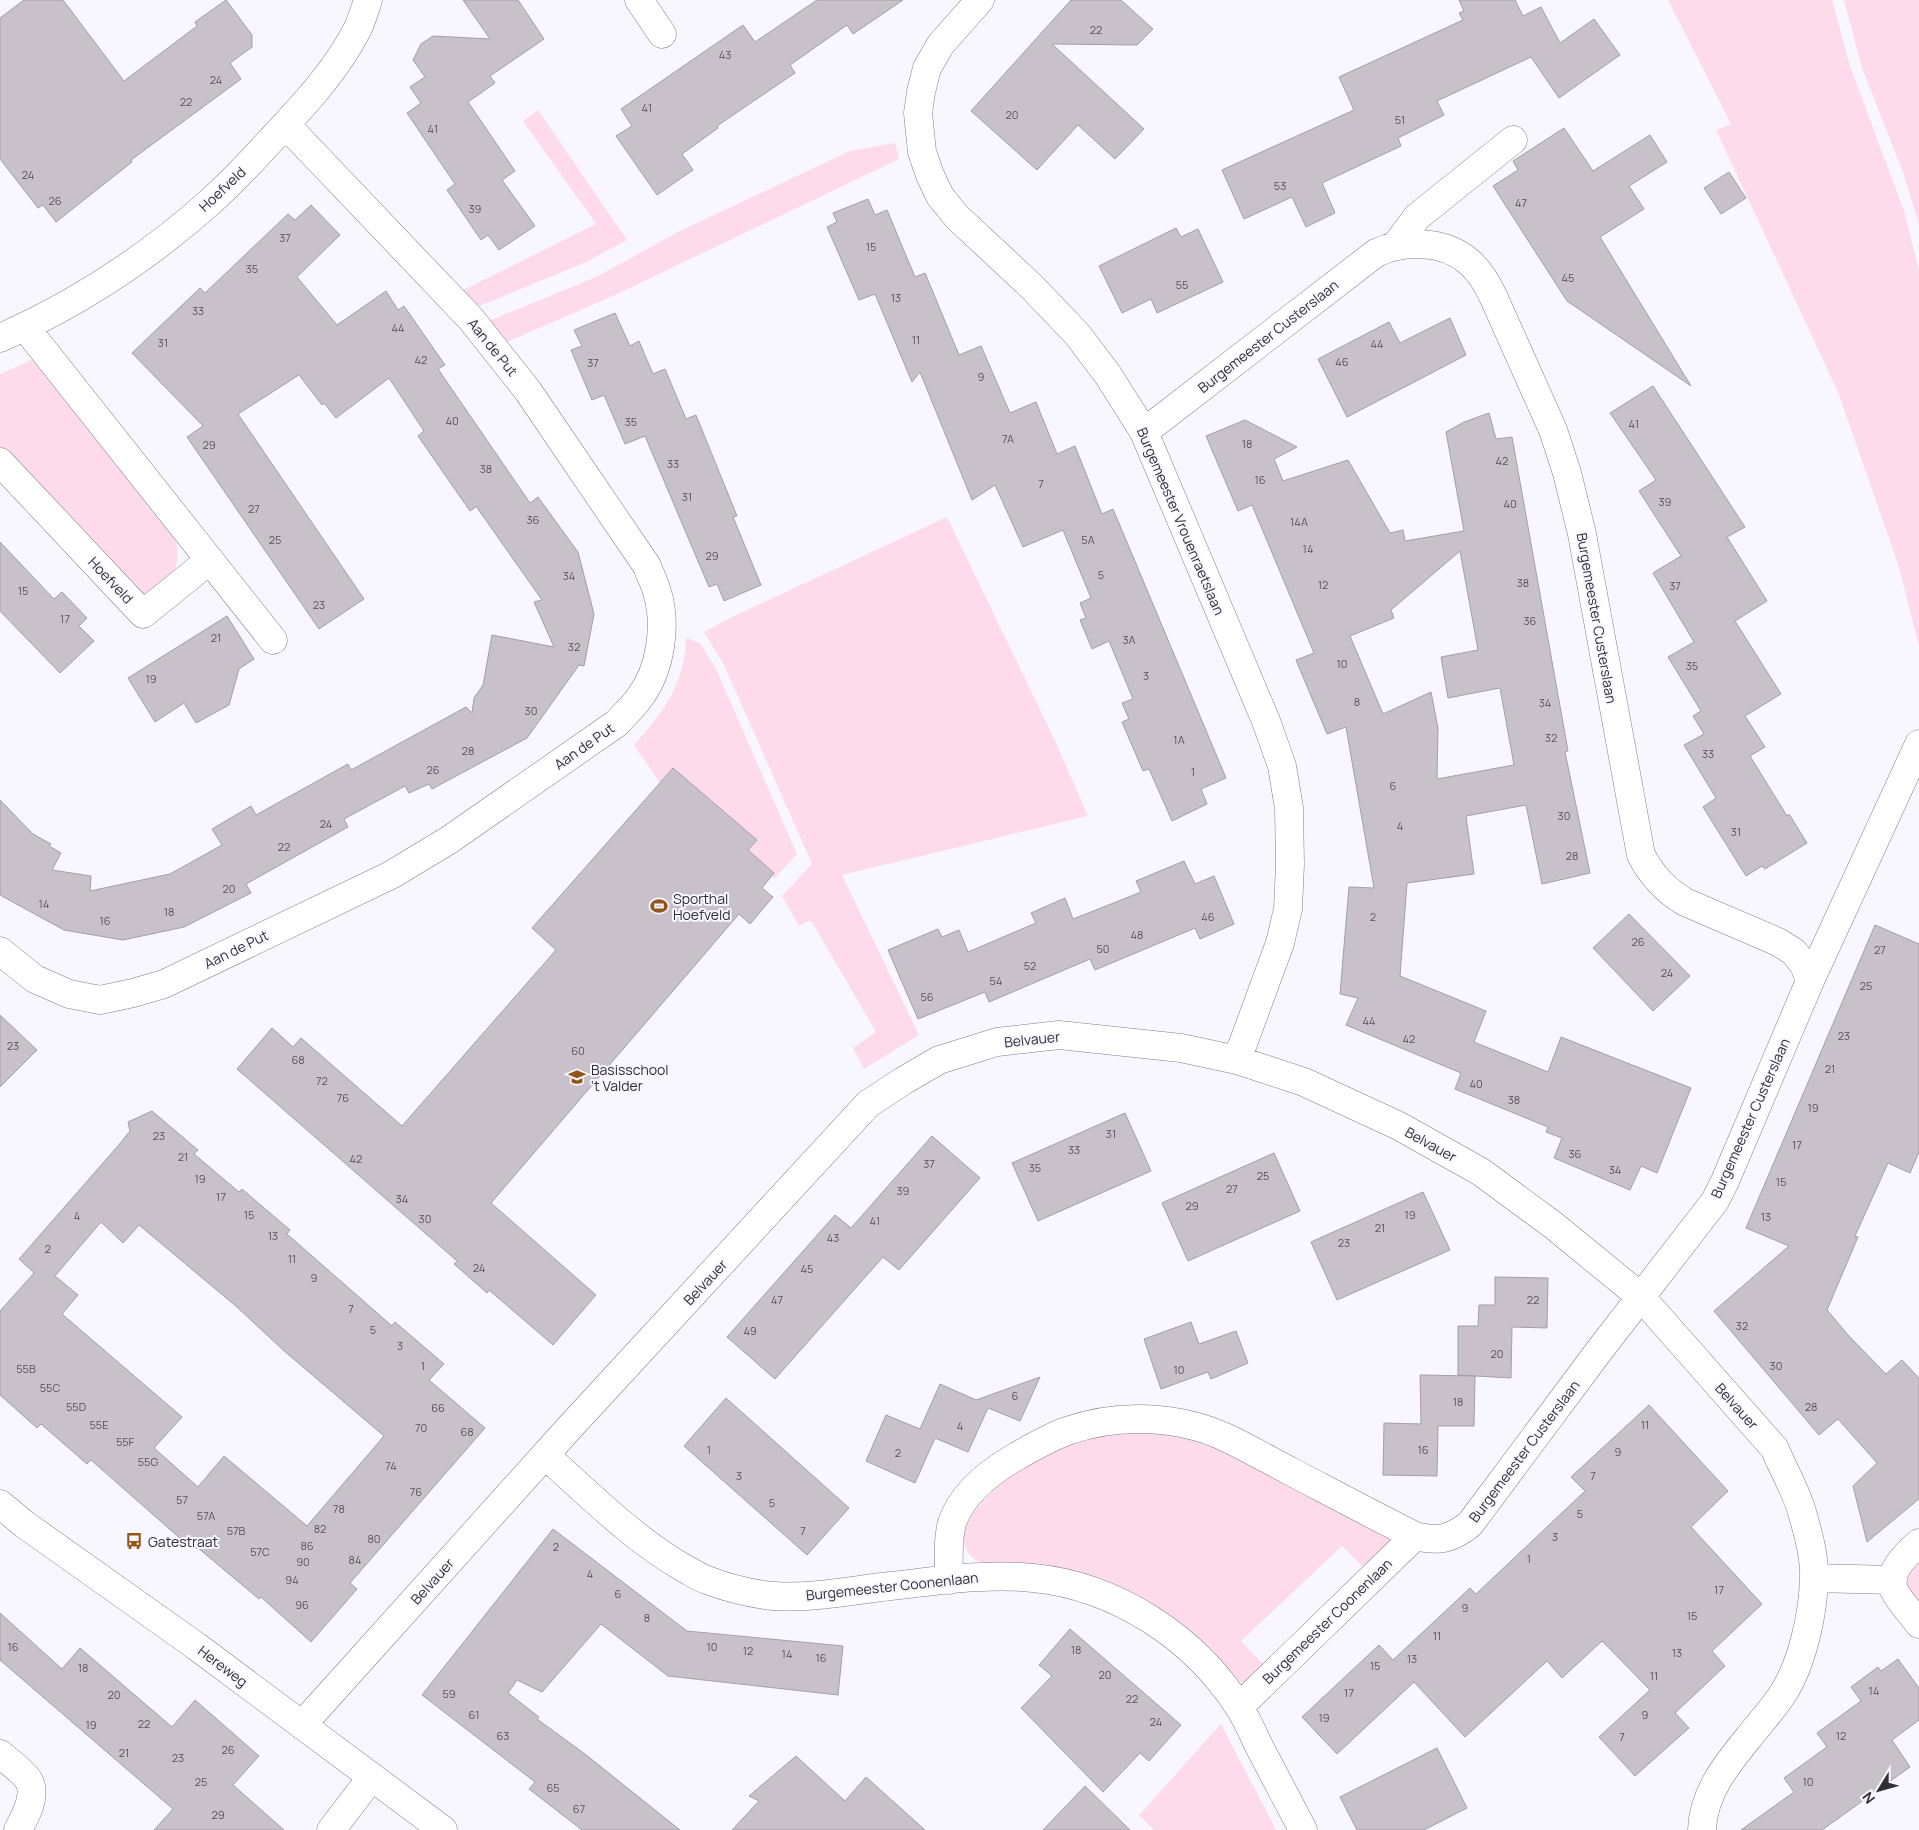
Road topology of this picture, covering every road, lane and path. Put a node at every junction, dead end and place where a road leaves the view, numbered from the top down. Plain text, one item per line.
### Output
1 (368, 0) edge
2 (639, 0) edge
3 (980, 0) edge
4 (662, 34) dead end
5 (286, 124) junction
6 (1513, 140) dead end
7 (1396, 245) junction
8 (25, 328) junction
9 (0, 338) edge
10 (1144, 432) junction
11 (0, 462) edge
12 (210, 560) junction
13 (273, 640) dead end
14 (1919, 744) edge
15 (0, 951) edge
16 (1810, 981) junction
17 (1237, 1060) junction
18 (1641, 1297) junction
19 (546, 1456) junction
20 (0, 1504) edge
21 (1415, 1536) junction
22 (1919, 1544) edge
23 (1814, 1578) junction
24 (949, 1580) junction
25 (1893, 1580) junction
26 (1919, 1624) edge
27 (1238, 1707) junction
28 (302, 1725) junction
29 (0, 1754) edge
30 (372, 1777) junction
31 (21, 1823) edge
32 (331, 1830) edge
33 (443, 1830) edge
34 (1303, 1830) edge
35 (1702, 1830) edge

1 - 5 street, Hoefveld
2 - 4 street
3 - 10 street, Burgemeester Vrouenraetslaan
5 - 8 street, Hoefveld
5 - 15 street, Aan de Put
6 - 7 street, Burgemeester Custerslaan
7 - 10 street, Burgemeester Custerslaan
7 - 16 street, Burgemeester Custerslaan
8 - 9 street, Hoefveld
8 - 12 street
10 - 17 street, Burgemeester Vrouenraetslaan
11 - 12 street, Hoefveld
12 - 13 street
14 - 16 street, Burgemeester Custerslaan
16 - 18 street, Burgemeester Custerslaan
17 - 18 street, Belvauer
17 - 19 street, Belvauer
18 - 21 street, Burgemeester Custerslaan
18 - 23 street, Belvauer
19 - 24 street, Burgemeester Coonenlaan
19 - 28 street, Belvauer
20 - 28 street, Hereweg
21 - 24 street, Burgemeester Custerslaan
21 - 27 street, Burgemeester Coonenlaan
22 - 25 street
23 - 25 street
23 - 35 street, Belvauer
24 - 27 street, Burgemeester Coonenlaan
25 - 26 street
27 - 34 street, Burgemeester Coonenlaan
28 - 30 street, Hereweg
29 - 31 street
30 - 32 street
30 - 33 street, Hereweg

